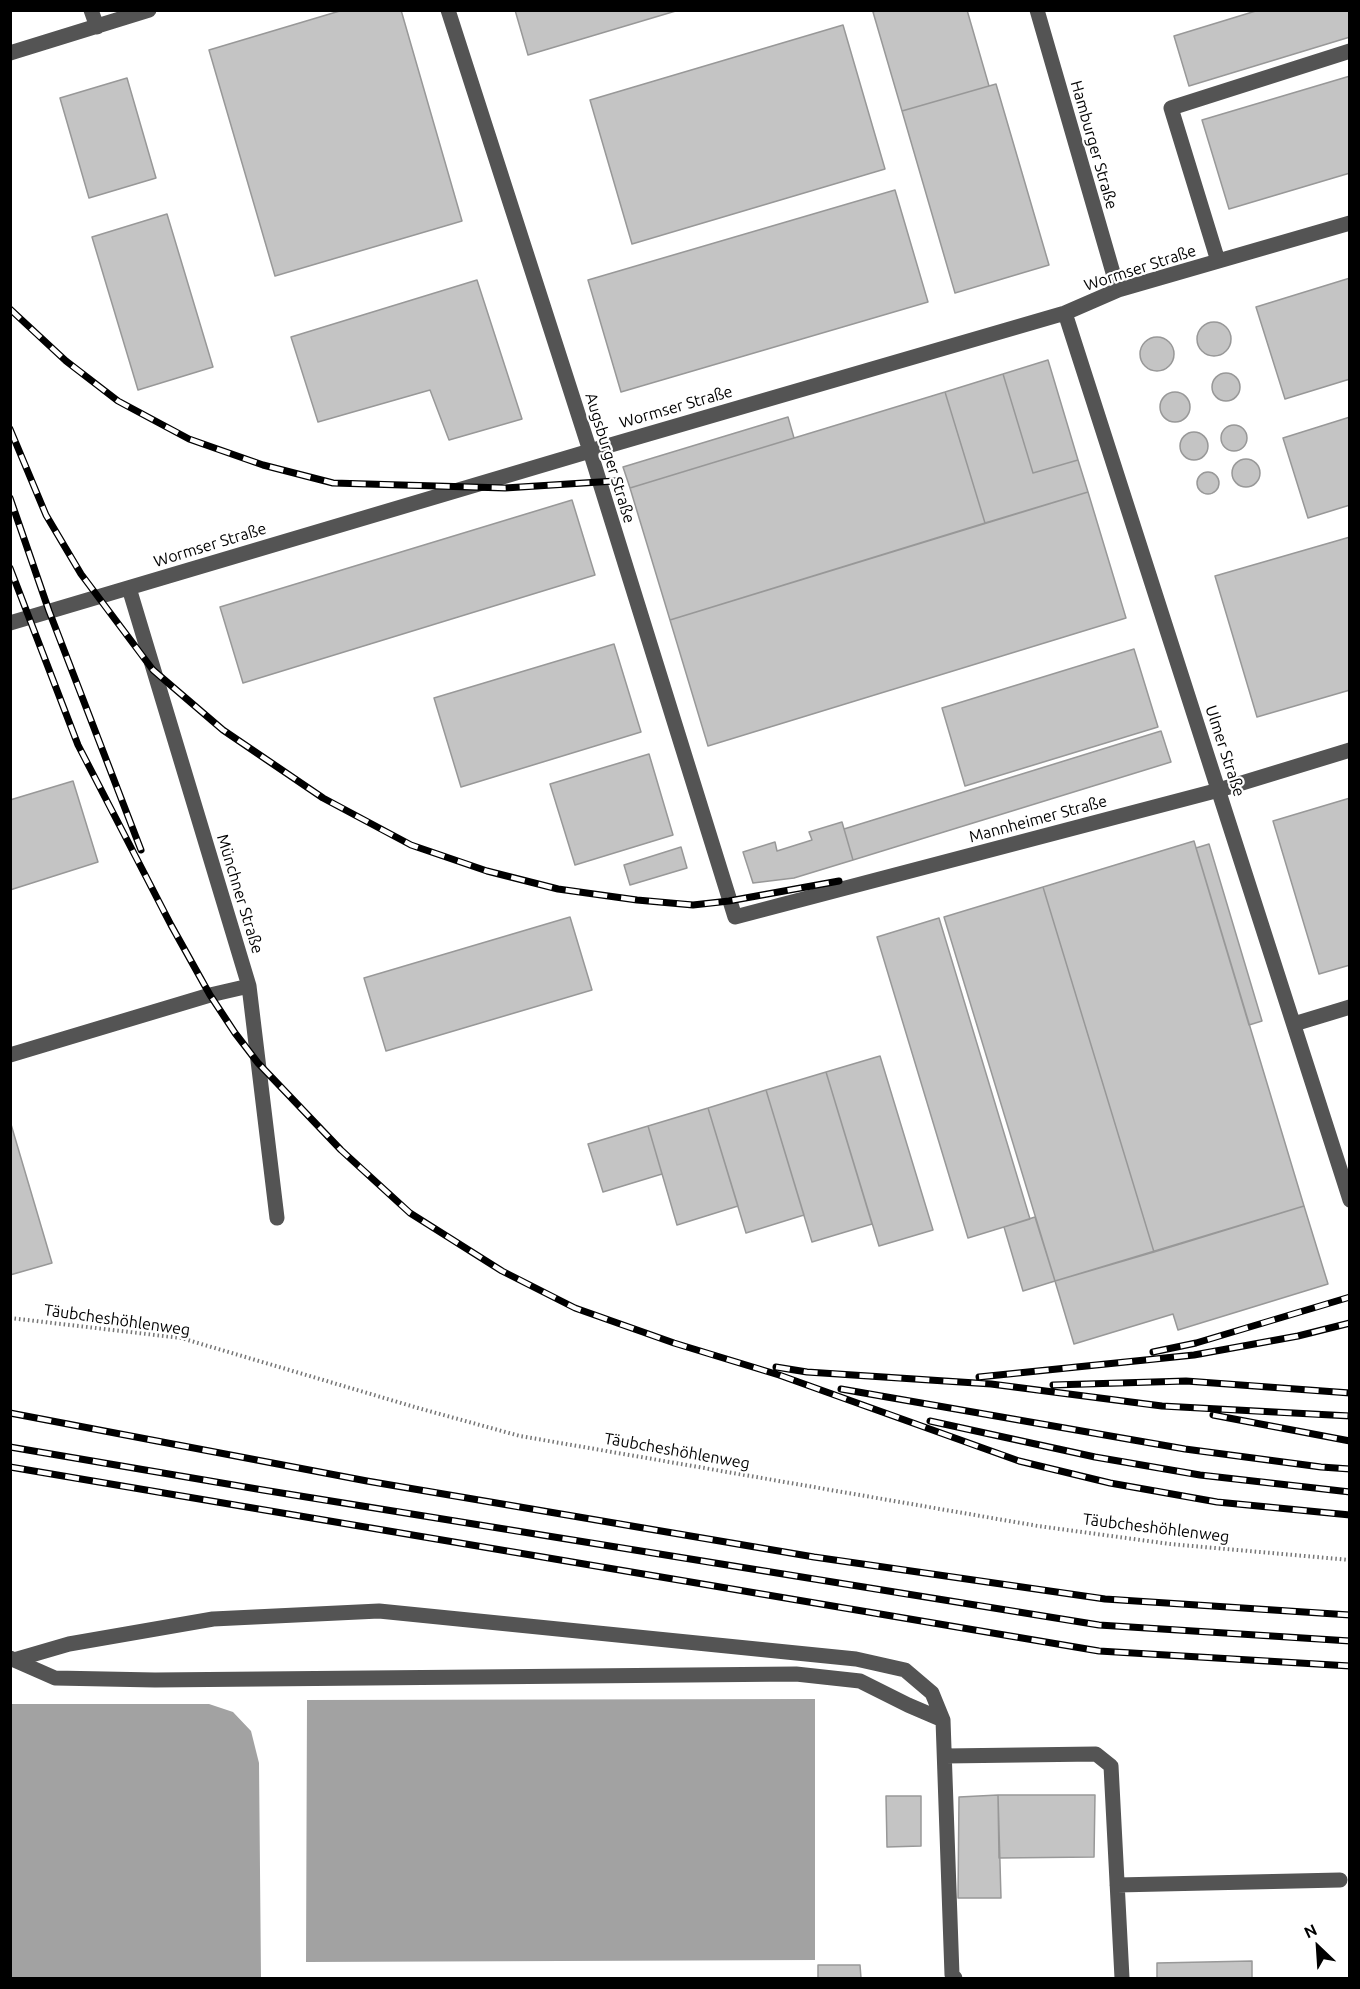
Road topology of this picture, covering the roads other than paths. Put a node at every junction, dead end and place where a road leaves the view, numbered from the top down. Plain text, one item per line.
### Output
1 (91, 10) edge
2 (149, 10) edge
3 (448, 10) edge
4 (1037, 10) edge
5 (97, 27) junction
6 (1350, 51) edge
7 (10, 53) edge
8 (1350, 223) edge
9 (1218, 261) junction
10 (1118, 290) junction
11 (1065, 313) junction
12 (590, 451) junction
13 (129, 588) junction
14 (10, 623) edge
15 (1350, 750) edge
16 (1219, 790) junction
17 (735, 918) joint
18 (249, 986) junction
19 (1350, 1007) edge
20 (1294, 1024) junction
21 (10, 1055) edge
22 (1350, 1200) edge
23 (277, 1218) dead end
24 (12, 1659) edge
25 (943, 1720) junction
26 (945, 1756) junction
27 (1340, 1880) dead end
28 (1117, 1885) junction
29 (955, 1978) edge
30 (1122, 1978) edge

1 - 5 lane
2 - 5 lane
3 - 12 lane, Augsburger Straße
4 - 10 lane, Hamburger Straße
5 - 7 lane
6 - 9 lane
8 - 9 lane, Wormser Straße
9 - 10 lane, Wormser Straße
10 - 11 lane, Wormser Straße
11 - 12 lane, Wormser Straße
11 - 16 lane, Ulmer Straße
12 - 13 lane, Wormser Straße
12 - 17 lane, Augsburger Straße
13 - 14 lane, Wormser Straße
13 - 18 lane, Münchner Straße
15 - 16 lane, Mannheimer Straße
16 - 17 lane, Mannheimer Straße
16 - 20 lane, Ulmer Straße
18 - 21 lane
18 - 23 lane, Münchner Straße
19 - 20 lane
20 - 22 lane, Ulmer Straße
24 - 25 lane
24 - 25 lane
25 - 26 lane
26 - 28 lane
26 - 29 lane
27 - 28 lane
28 - 30 lane

